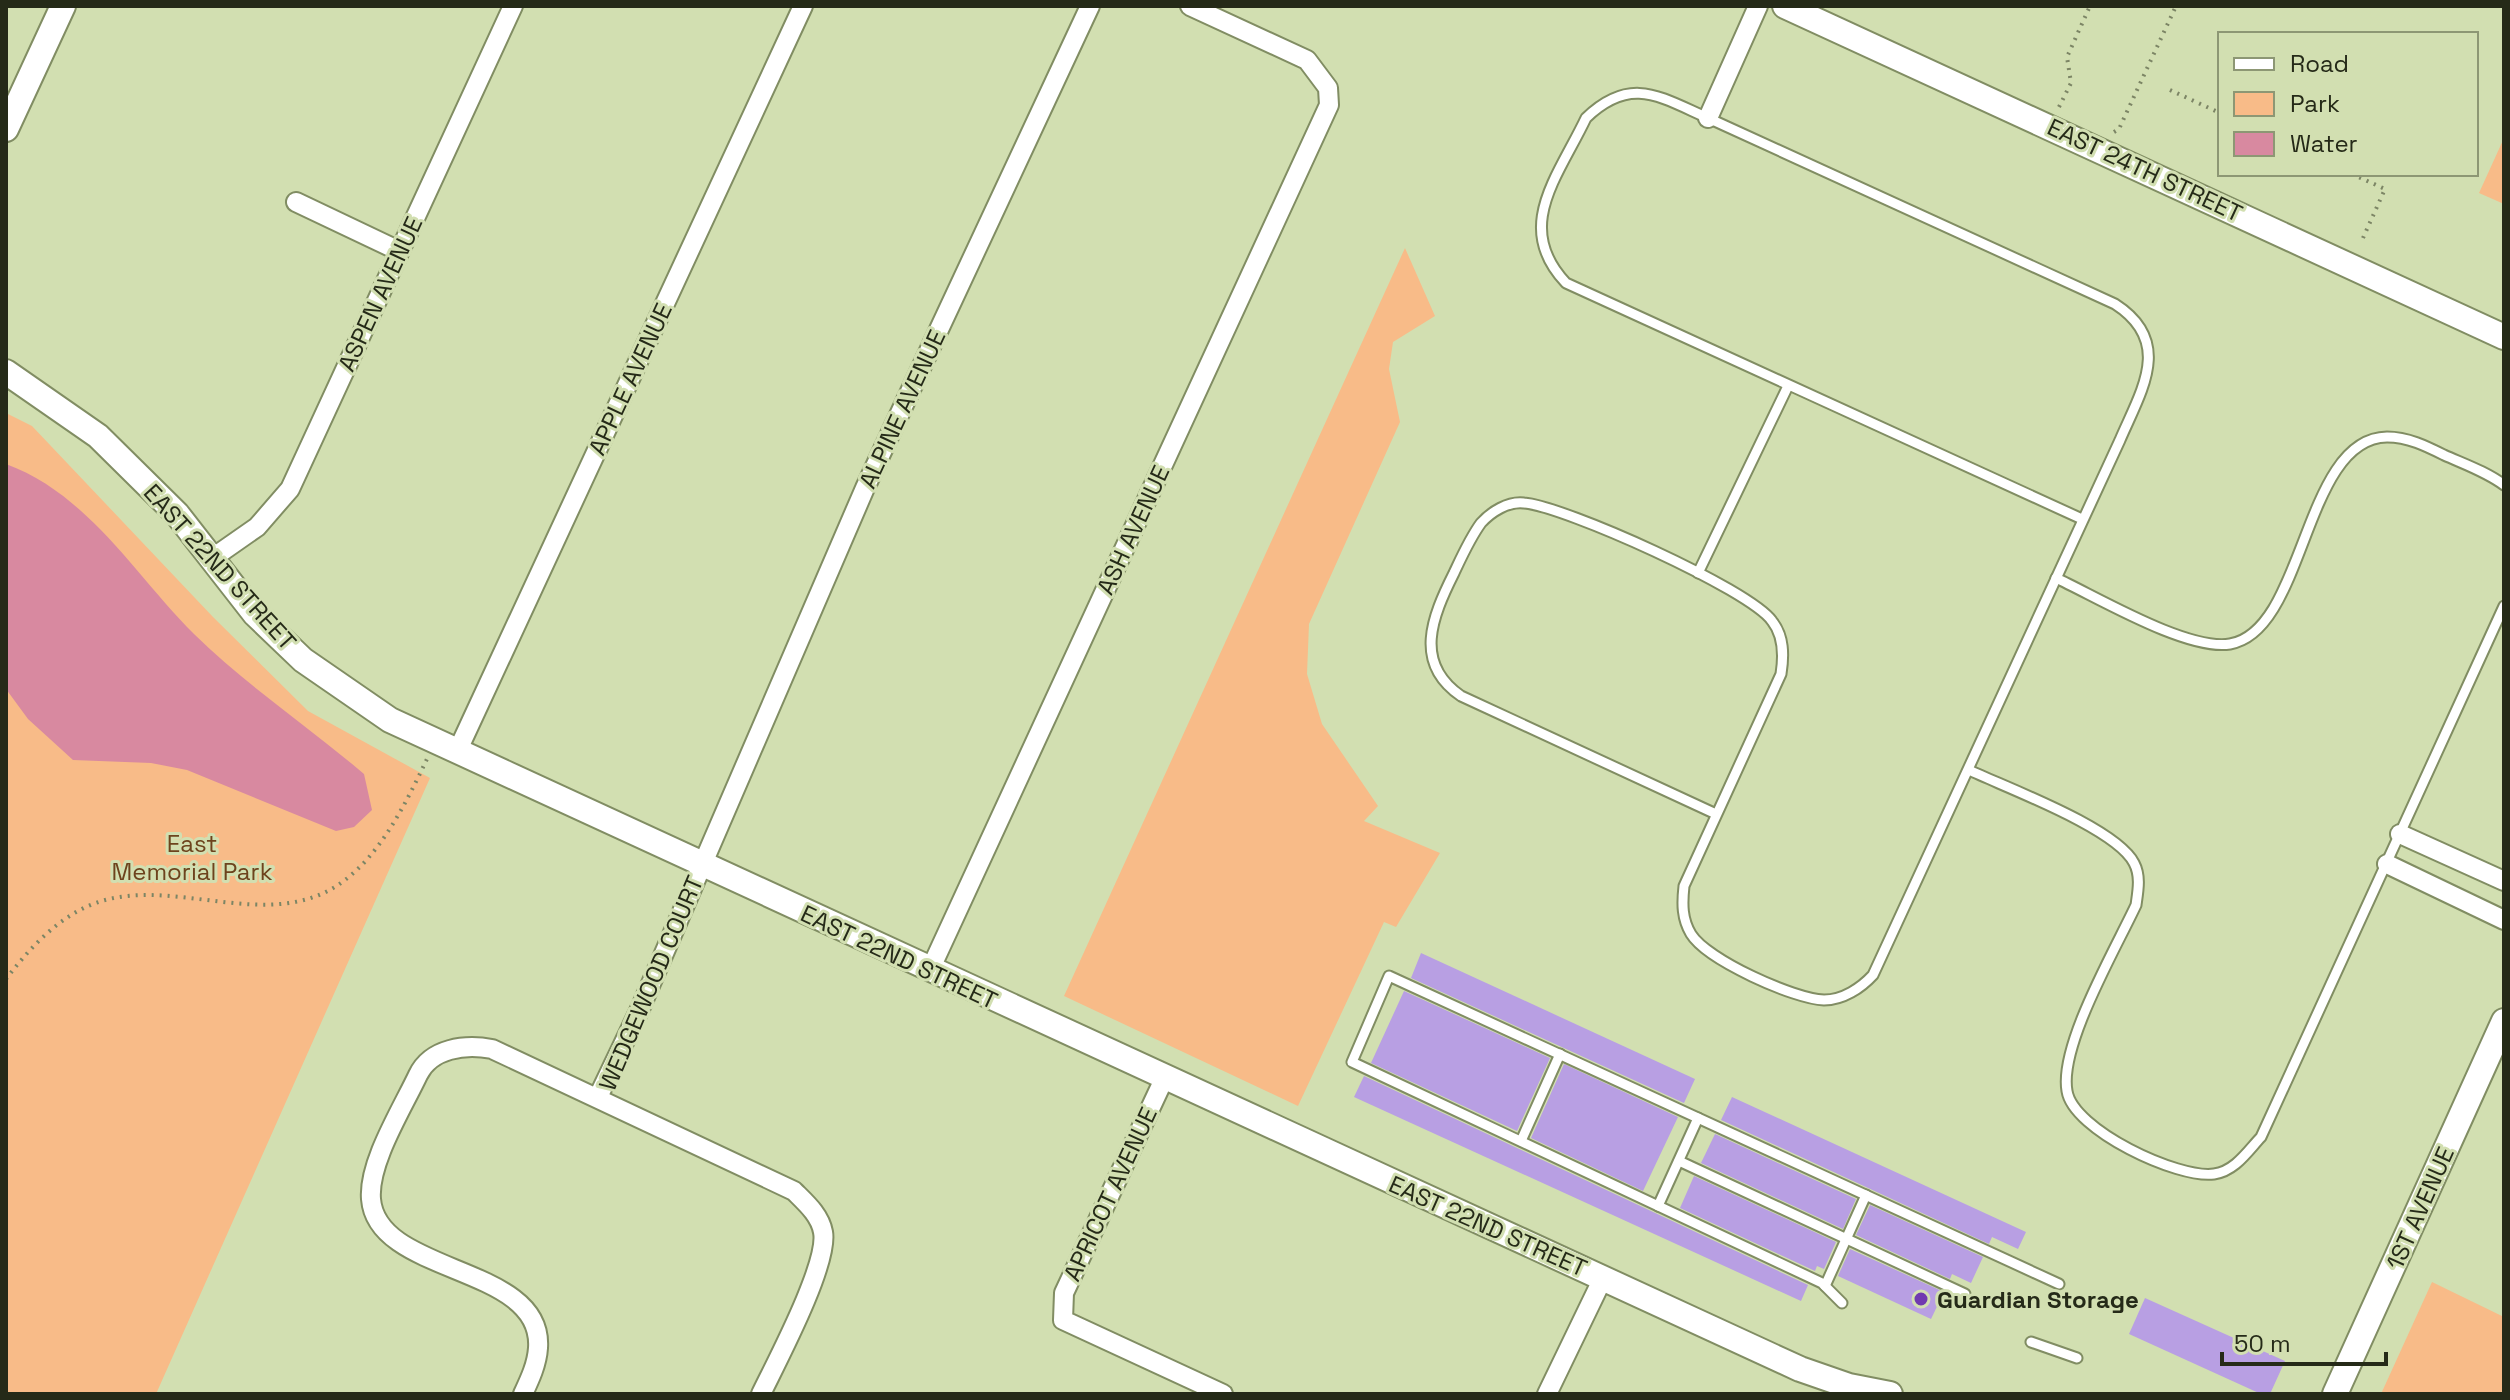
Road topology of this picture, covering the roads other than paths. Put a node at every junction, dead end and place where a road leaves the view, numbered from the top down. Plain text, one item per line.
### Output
1 (63, 6) edge
2 (513, 6) edge
3 (803, 6) edge
4 (1090, 6) edge
5 (1190, 6) edge
6 (1758, 6) edge
7 (1785, 6) edge
8 (1708, 118) junction
9 (6, 129) edge
10 (296, 202) dead end
11 (399, 251) junction
12 (2504, 337) edge
13 (6, 372) edge
14 (1788, 386) junction
15 (2504, 485) edge
16 (2082, 519) junction
17 (214, 557) junction
18 (1698, 573) junction
19 (2056, 578) junction
20 (2504, 606) edge
21 (446, 747) junction
22 (1969, 770) junction
23 (1716, 814) junction
24 (723, 816) joint
25 (2400, 834) junction
26 (2387, 864) junction
27 (702, 867) junction
28 (2504, 881) edge
29 (2504, 920) edge
30 (930, 970) junction
31 (2504, 1021) edge
32 (1560, 1054) junction
33 (1164, 1079) junction
34 (598, 1097) junction
35 (1698, 1118) junction
36 (1521, 1141) junction
37 (1679, 1161) junction
38 (1866, 1195) junction
39 (1658, 1206) junction
40 (1846, 1238) junction
41 (1603, 1278) junction
42 (2059, 1284) dead end
43 (1825, 1286) junction
44 (1965, 1294) dead end
45 (1842, 1303) dead end
46 (2031, 1342) dead end
47 (2077, 1358) dead end
48 (523, 1394) edge
49 (761, 1394) edge
50 (1223, 1394) edge
51 (1547, 1394) edge
52 (1890, 1394) edge
53 (2335, 1394) edge

1 - 9 street
2 - 11 street, ASPEN AVENUE
3 - 21 street, APPLE AVENUE
4 - 24 street, ALPINE AVENUE
5 - 30 street, ASH AVENUE
6 - 8 street
7 - 12 street, EAST 24TH STREET
8 - 14 lane
8 - 16 lane
10 - 11 street
11 - 17 street, ASPEN AVENUE
13 - 17 street, EAST 22ND STREET
14 - 16 lane
14 - 18 lane
15 - 19 lane
16 - 19 lane
17 - 21 street, EAST 22ND STREET
18 - 23 lane
18 - 23 lane
19 - 22 lane
20 - 25 lane
21 - 27 street, EAST 22ND STREET
22 - 23 lane
22 - 26 lane
24 - 27 street, WEDGEWOOD COURT
25 - 26 lane
25 - 28 street
26 - 29 street
27 - 30 street, EAST 22ND STREET
27 - 34 street, WEDGEWOOD COURT
30 - 33 street, EAST 22ND STREET
31 - 53 street, 1ST AVENUE
32 - 35 lane
32 - 36 lane
32 - 36 lane
33 - 41 street, EAST 22ND STREET
33 - 50 street, APRICOT AVENUE
34 - 48 street
34 - 49 street, WEDGEWOOD COURT
35 - 37 lane
35 - 38 lane
36 - 39 lane
37 - 39 lane
37 - 40 lane
38 - 40 lane
38 - 42 lane
39 - 43 lane
40 - 43 lane
40 - 44 lane
41 - 51 street
41 - 52 street, EAST 22ND STREET
43 - 45 lane
46 - 47 lane

